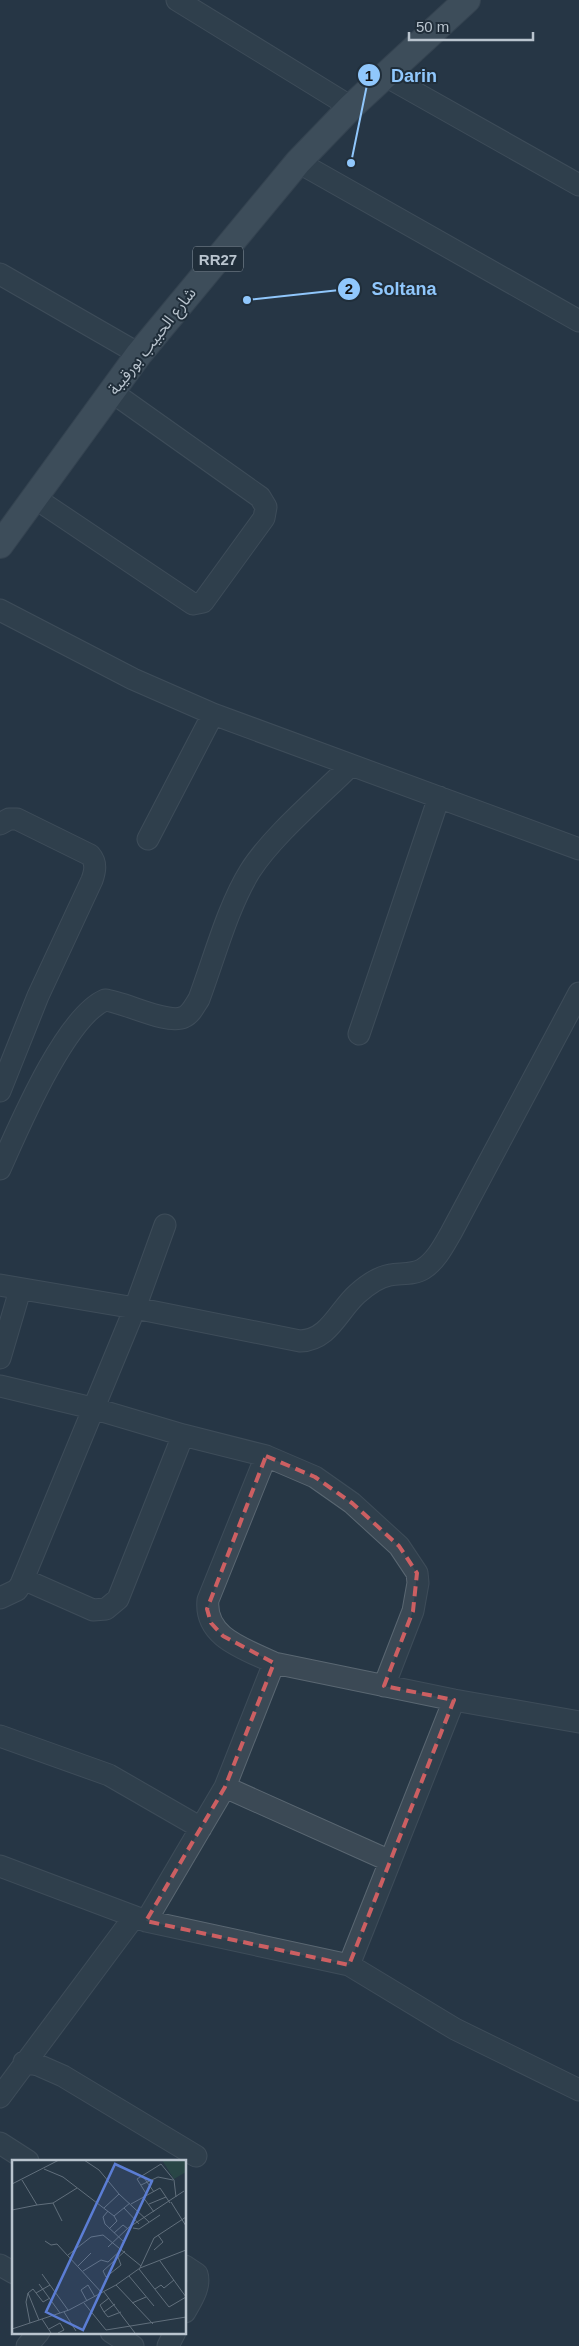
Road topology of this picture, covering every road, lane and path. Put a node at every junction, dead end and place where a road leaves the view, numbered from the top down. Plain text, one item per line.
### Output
1 (177, 0) edge
2 (467, 0) edge
3 (384, 76) junction
4 (351, 107) junction
5 (298, 162) junction
6 (579, 185) edge
7 (0, 274) edge
8 (579, 321) edge
9 (139, 354) junction
10 (112, 392) junction
11 (35, 498) junction
12 (0, 545) edge
13 (0, 610) edge
14 (213, 714) junction
15 (350, 765) junction
16 (439, 798) junction
17 (0, 824) edge
18 (148, 839) dead end
19 (579, 849) edge
20 (579, 993) edge
21 (359, 1034) dead end
22 (0, 1091) edge
23 (0, 1169) edge
24 (165, 1225) dead end
25 (10, 1288) edge
26 (135, 1308) junction
27 (0, 1358) edge
28 (0, 1386) edge
29 (92, 1408) junction
30 (183, 1435) junction
31 (266, 1456) junction
32 (23, 1579) junction
33 (0, 1598) edge
34 (274, 1663) junction
35 (384, 1686) junction
36 (454, 1700) junction
37 (579, 1722) edge
38 (0, 1736) edge
39 (225, 1787) junction
40 (201, 1828) junction
41 (390, 1861) junction
42 (0, 1866) edge
43 (140, 1919) junction
44 (349, 1965) junction
45 (13, 2068) edge
46 (579, 2090) edge
47 (0, 2097) edge
48 (0, 2143) edge
49 (196, 2156) dead end
50 (26, 2160) edge
51 (0, 2265) edge
52 (186, 2267) edge
53 (12, 2272) edge
54 (186, 2310) edge
55 (37, 2334) edge
56 (114, 2334) edge
57 (174, 2334) edge
58 (27, 2346) edge
59 (133, 2346) edge
60 (168, 2346) edge

1 - 4 street
2 - 3 main road, شارع الحبيب بورقيبة / RR27
3 - 4 main road, شارع الحبيب بورقيبة / RR27
3 - 6 street
4 - 5 main road, شارع الحبيب بورقيبة / RR27
5 - 8 street
5 - 9 main road, شارع الحبيب بورقيبة / RR27
7 - 9 street
9 - 10 main road, شارع الحبيب بورقيبة / RR27
10 - 11 main road, شارع الحبيب بورقيبة / RR27
10 - 11 street
11 - 12 main road, شارع الحبيب بورقيبة / RR27
13 - 14 street
14 - 15 street
14 - 18 street
15 - 16 street
15 - 23 street
16 - 19 street
16 - 21 street
17 - 22 street
20 - 26 street
24 - 26 street
25 - 26 street
25 - 27 street
26 - 29 street
28 - 29 street
29 - 30 street
29 - 32 street
30 - 31 street
30 - 32 street
31 - 34 street
31 - 35 street
32 - 33 street
34 - 35 street
34 - 39 street
35 - 36 street
36 - 37 street
36 - 41 street
38 - 40 street
39 - 40 street
39 - 41 street
40 - 43 street
41 - 44 street
42 - 43 street
43 - 44 street
43 - 45 street
44 - 46 street
45 - 47 street
45 - 49 street
48 - 50 street
51 - 53 street
52 - 54 street
55 - 58 street
56 - 59 street
57 - 60 street

